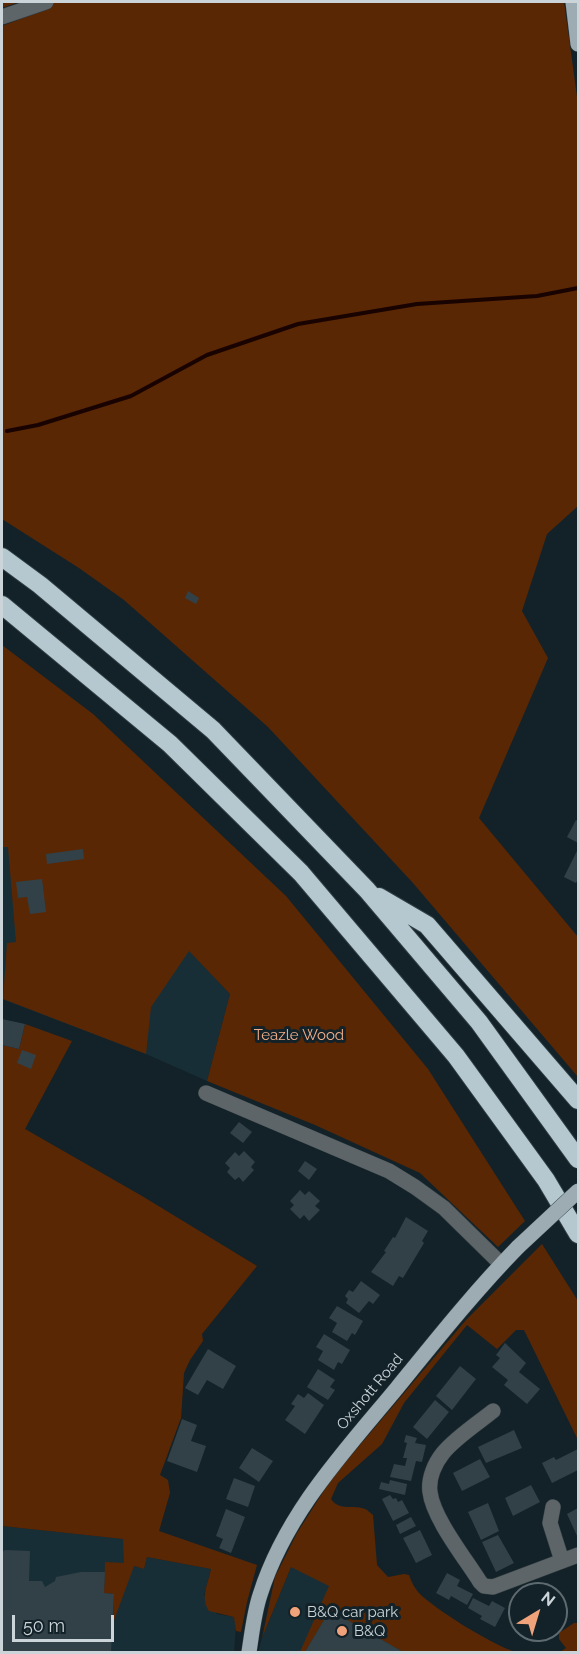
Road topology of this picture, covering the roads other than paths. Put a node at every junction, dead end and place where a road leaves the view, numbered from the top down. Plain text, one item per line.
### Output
1 (46, 2) edge
2 (573, 2) edge
3 (2, 17) edge
4 (579, 44) edge
5 (2, 557) edge
6 (2, 605) edge
7 (367, 890) junction
8 (206, 1093) dead end
9 (579, 1100) edge
10 (579, 1158) edge
11 (579, 1191) edge
12 (579, 1234) edge
13 (501, 1264) junction
14 (494, 1411) dead end
15 (553, 1507) dead end
16 (579, 1555) edge
17 (562, 1561) junction
18 (249, 1653) edge

1 - 3 street
2 - 4 main road
5 - 7 highway
6 - 12 highway
7 - 9 highway
7 - 10 highway
8 - 13 street
11 - 13 main road, Oxshott Road, bridge
13 - 18 main road, Oxshott Road
14 - 17 street
15 - 17 street
16 - 17 street

